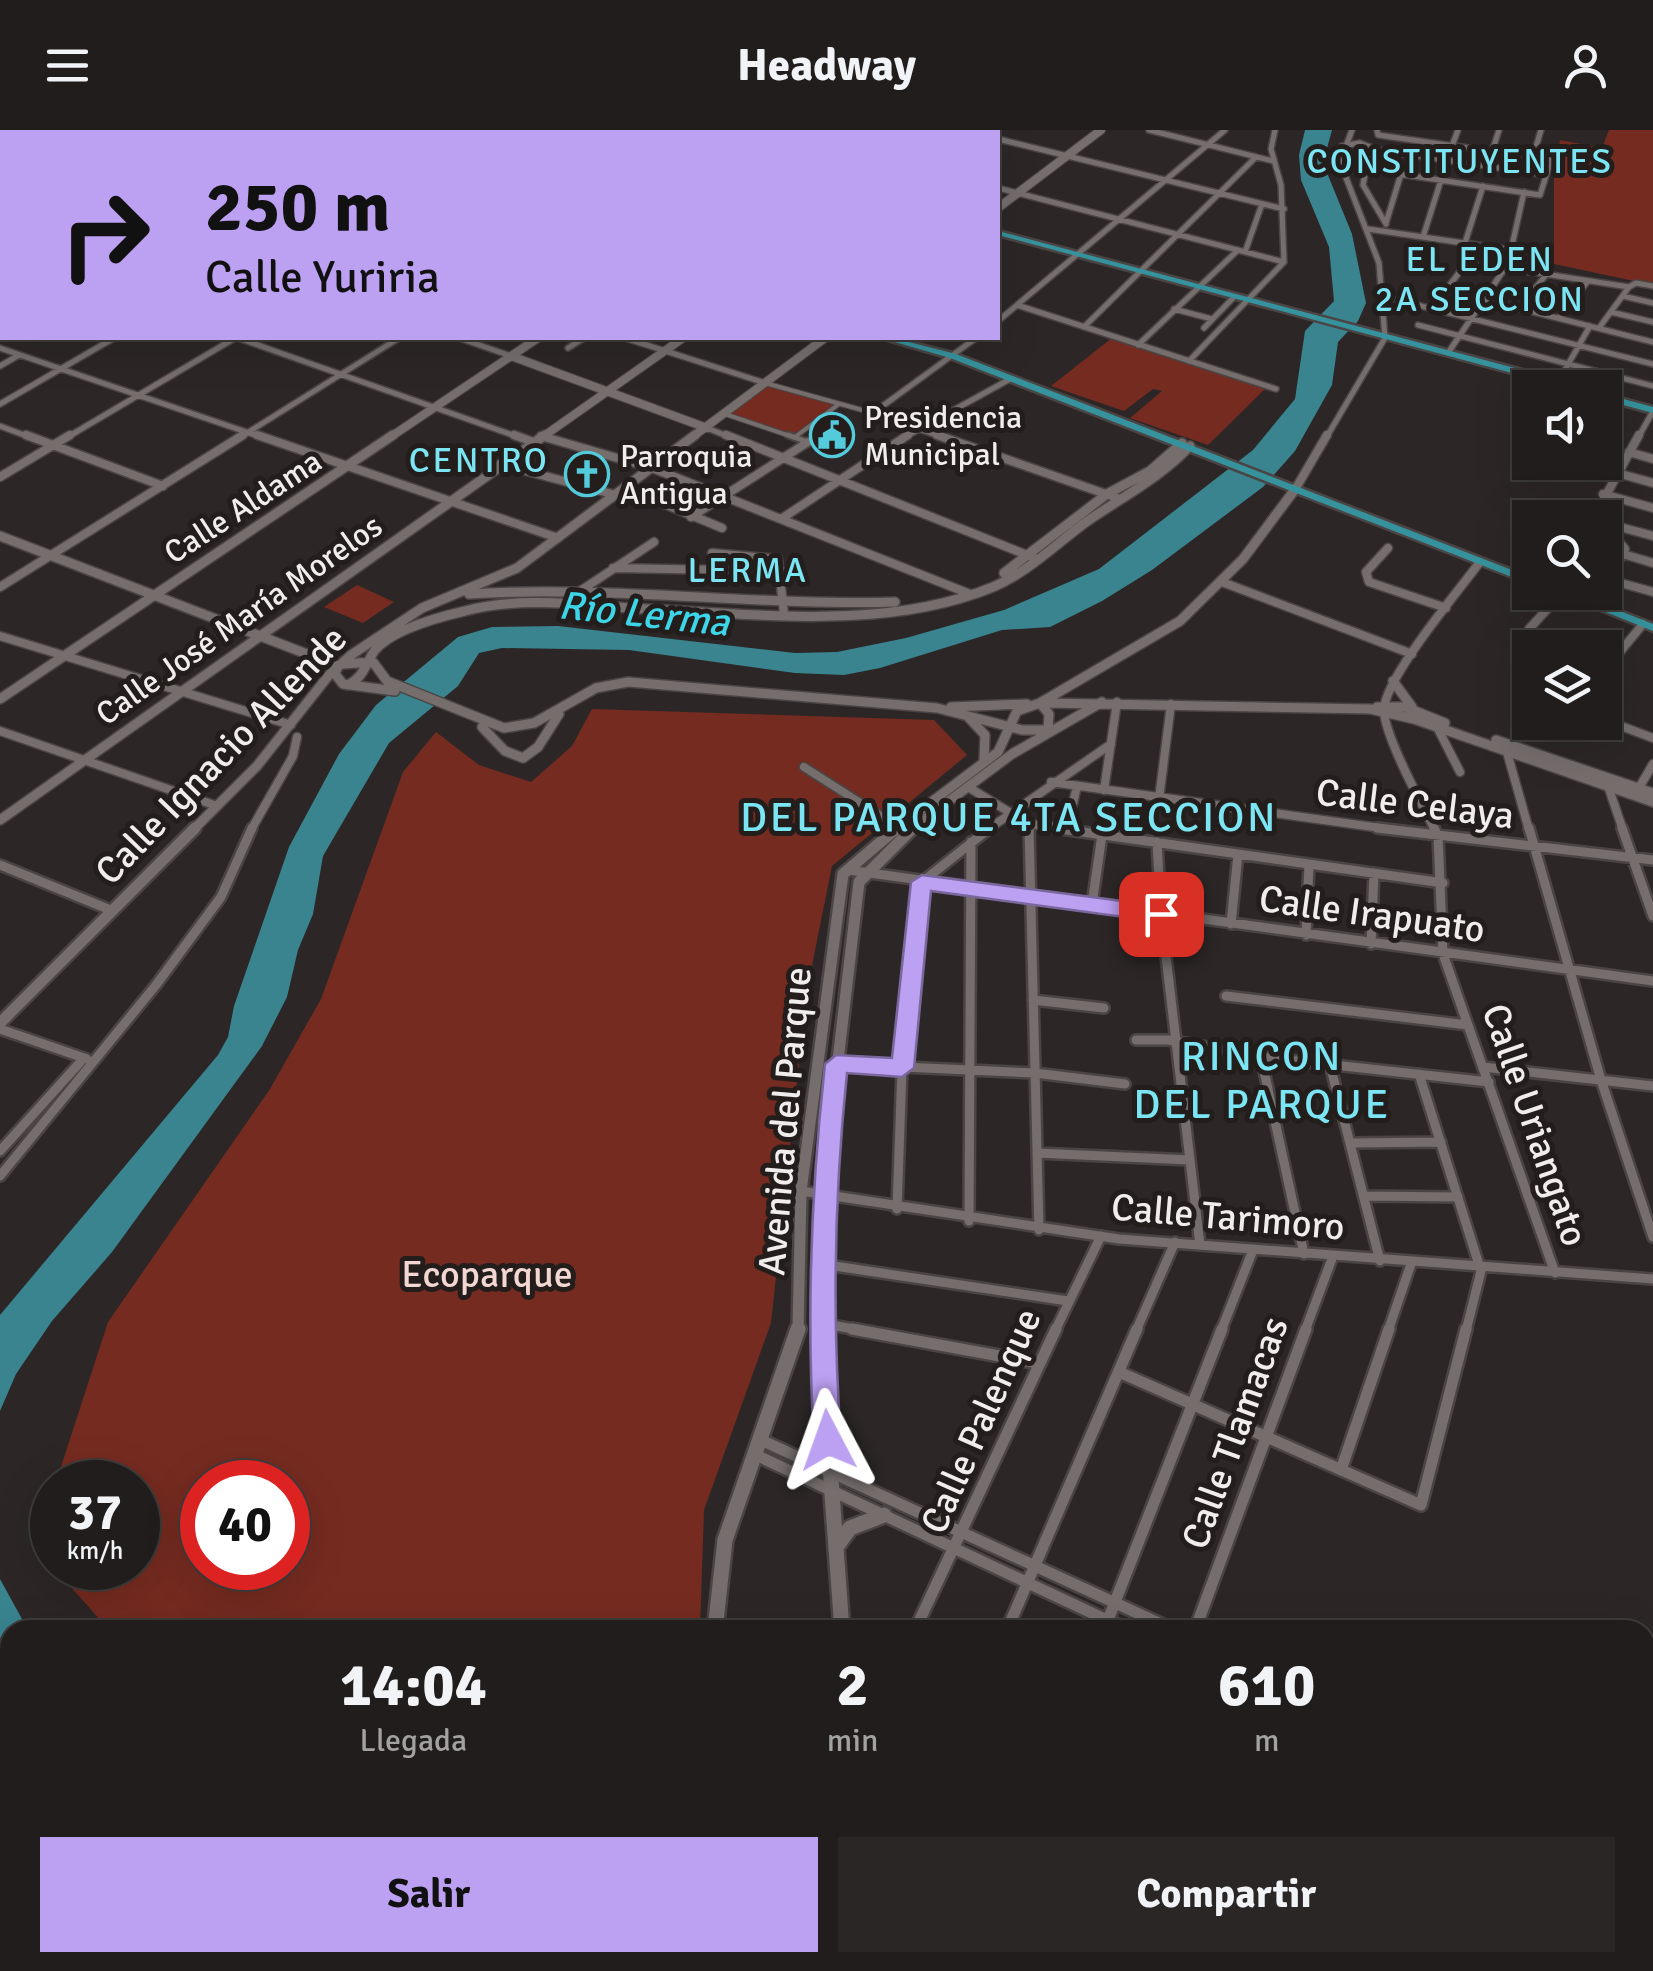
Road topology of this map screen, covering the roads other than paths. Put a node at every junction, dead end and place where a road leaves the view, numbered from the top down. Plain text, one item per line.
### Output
1 (1101, 130) edge
2 (1149, 130) edge
3 (1225, 130) edge
4 (1275, 130) edge
5 (1352, 130) edge
6 (1378, 130) edge
7 (1417, 130) edge
8 (1458, 130) edge
9 (1499, 130) edge
10 (1540, 130) edge
11 (1000, 140) edge
12 (1413, 140) junction
13 (1207, 144) junction
14 (1342, 146) junction
15 (1452, 146) junction
16 (1470, 148) junction
17 (1377, 152) junction
18 (1492, 152) junction
19 (1066, 156) junction
20 (1256, 157) junction
21 (1534, 158) junction
22 (1353, 159) junction
23 (1273, 161) junction
24 (1340, 162) junction
25 (1466, 165) junction
26 (1366, 169) junction
27 (1400, 174) junction
28 (1546, 177) junction
29 (1163, 180) junction
30 (1441, 180) junction
31 (1462, 183) junction
32 (1483, 186) junction
33 (1000, 189) edge
34 (1524, 192) junction
35 (1017, 193) junction
36 (1220, 194) junction
37 (1262, 204) junction
38 (1000, 206) edge
39 (1284, 209) junction
40 (1116, 219) junction
41 (1385, 227) junction
42 (1368, 229) junction
43 (1000, 234) edge
44 (1179, 235) junction
45 (1424, 237) junction
46 (1465, 243) junction
47 (1511, 250) junction
48 (1241, 251) junction
49 (1074, 254) junction
50 (1284, 262) junction
51 (1467, 262) joint
52 (1505, 268) junction
53 (1144, 272) junction
54 (1529, 272) junction
55 (1546, 274) junction
56 (1588, 281) junction
57 (1653, 286) edge
58 (1197, 287) junction
59 (1629, 288) junction
60 (1446, 290) joint
61 (1381, 296) junction
62 (1623, 296) junction
63 (1234, 297) junction
64 (1484, 300) junction
65 (1251, 302) junction
66 (1653, 303) edge
67 (1017, 305) junction
68 (1519, 308) junction
69 (1174, 309) junction
70 (1000, 311) edge
71 (1611, 312) junction
72 (1007, 313) junction
73 (1000, 318) edge
74 (1472, 318) junction
75 (1559, 318) junction
76 (1212, 320) junction
77 (1073, 322) joint
78 (1653, 322) edge
79 (1086, 325) junction
80 (1418, 325) dead end
81 (1590, 326) junction
82 (1204, 328) dead end
83 (1599, 328) junction
84 (1460, 336) junction
85 (1381, 337) junction
86 (111, 340) edge
87 (224, 340) edge
88 (233, 340) edge
89 (242, 340) edge
90 (396, 340) edge
91 (466, 340) edge
92 (535, 340) edge
93 (581, 340) edge
94 (631, 340) edge
95 (679, 340) edge
96 (822, 340) edge
97 (893, 340) edge
98 (973, 340) edge
99 (1653, 342) edge
100 (1140, 343) junction
101 (1403, 343) junction
102 (1577, 345) junction
103 (0, 348) edge
104 (568, 348) dead end
105 (663, 350) junction
106 (1448, 353) junction
107 (20, 355) junction
108 (511, 356) junction
109 (953, 356) junction
110 (1194, 360) junction
111 (1567, 364) junction
112 (1653, 364) edge
113 (0, 366) edge
114 (60, 369) junction
115 (1566, 370) edge
116 (1512, 371) edge
117 (1512, 372) edge
118 (339, 376) junction
119 (1010, 379) junction
120 (766, 382) junction
121 (1653, 386) edge
122 (1276, 390) dead end
123 (606, 391) junction
124 (135, 394) junction
125 (1622, 401) edge
126 (0, 404) edge
127 (840, 404) junction
128 (1653, 409) edge
129 (434, 410) junction
130 (873, 413) junction
131 (725, 414) junction
132 (0, 426) edge
133 (707, 428) junction
134 (920, 428) junction
135 (249, 432) junction
136 (1641, 432) junction
137 (1653, 435) edge
138 (795, 437) junction
139 (537, 439) junction
140 (808, 442) joint
141 (51, 444) junction
142 (1186, 444) junction
143 (1629, 452) junction
144 (783, 458) junction
145 (1653, 458) edge
146 (500, 464) junction
147 (1622, 464) edge
148 (652, 468) junction
149 (348, 469) junction
150 (1, 474) edge
151 (1622, 474) edge
152 (838, 479) junction
153 (1612, 480) edge
154 (1653, 482) edge
155 (163, 486) junction
156 (1290, 486) junction
157 (626, 488) junction
158 (1108, 494) junction
159 (1603, 494) junction
160 (616, 495) junction
161 (723, 496) junction
162 (1120, 498) junction
163 (1601, 500) edge
164 (449, 503) junction
165 (1653, 508) edge
166 (692, 517) junction
167 (781, 520) junction
168 (1622, 527) edge
169 (722, 528) dead end
170 (0, 536) edge
171 (1653, 536) edge
172 (558, 538) junction
173 (654, 542) dead end
174 (1622, 544) edge
175 (1388, 548) dead end
176 (712, 553) dead end
177 (1623, 554) joint
178 (51, 556) junction
179 (1033, 557) junction
180 (1480, 562) junction
181 (1653, 563) edge
182 (613, 568) junction
183 (782, 572) junction
184 (1512, 574) edge
185 (1222, 582) junction
186 (0, 588) edge
187 (1622, 589) edge
188 (965, 592) junction
189 (1653, 592) edge
190 (577, 594) junction
191 (154, 595) junction
192 (447, 596) junction
193 (784, 608) junction
194 (1446, 608) junction
195 (1546, 610) edge
196 (1607, 610) edge
197 (1648, 626) edge
198 (1529, 629) dead end
199 (384, 632) junction
200 (257, 635) junction
201 (0, 636) edge
202 (1622, 653) edge
203 (1412, 654) junction
204 (374, 657) junction
205 (62, 658) junction
206 (338, 666) junction
207 (1393, 681) junction
208 (385, 684) junction
209 (348, 686) junction
210 (175, 693) junction
211 (0, 699) edge
212 (1102, 702) junction
213 (1117, 702) junction
214 (1040, 703) junction
215 (568, 704) junction
216 (1171, 704) junction
217 (936, 708) junction
218 (1384, 709) junction
219 (1416, 710) junction
220 (961, 713) junction
221 (538, 722) junction
222 (290, 725) junction
223 (523, 726) junction
224 (1622, 726) edge
225 (1010, 727) junction
226 (1437, 727) junction
227 (550, 728) junction
228 (492, 729) junction
229 (1048, 730) junction
230 (0, 731) edge
231 (297, 737) dead end
232 (1653, 738) edge
233 (1111, 744) junction
234 (502, 747) junction
235 (1505, 747) junction
236 (83, 762) junction
237 (984, 763) junction
238 (1653, 764) edge
239 (804, 767) dead end
240 (1460, 772) dead end
241 (1051, 782) junction
242 (968, 786) junction
243 (1077, 786) junction
244 (1608, 786) junction
245 (1104, 790) junction
246 (1637, 792) junction
247 (1653, 792) edge
248 (1159, 799) junction
249 (1653, 802) edge
250 (217, 806) junction
251 (1009, 812) junction
252 (0, 820) edge
253 (1029, 824) junction
254 (898, 827) junction
255 (1067, 830) junction
256 (1102, 834) junction
257 (1438, 836) junction
258 (971, 842) junction
259 (1156, 842) junction
260 (1534, 847) junction
261 (1238, 854) junction
262 (1633, 857) junction
263 (1653, 860) edge
264 (1309, 864) junction
265 (0, 865) edge
266 (846, 869) junction
267 (863, 872) junction
268 (1374, 873) junction
269 (922, 882) junction
270 (1443, 883) junction
271 (971, 887) junction
272 (1031, 896) junction
273 (1092, 904) junction
274 (113, 911) junction
275 (1161, 914) junction
276 (1653, 916) edge
277 (1230, 924) junction
278 (1306, 935) junction
279 (1371, 944) junction
280 (1443, 954) junction
281 (1570, 971) junction
282 (1653, 981) edge
283 (1226, 996) dead end
284 (1033, 1000) junction
285 (1104, 1008) dead end
286 (1468, 1025) junction
287 (0, 1026) edge
288 (1136, 1040) dead end
289 (1176, 1041) junction
290 (1261, 1057) junction
291 (88, 1059) junction
292 (836, 1064) junction
293 (1330, 1064) junction
294 (1484, 1067) junction
295 (902, 1068) junction
296 (968, 1071) junction
297 (1035, 1073) junction
298 (1419, 1074) junction
299 (1601, 1080) junction
300 (1489, 1082) junction
301 (1125, 1084) dead end
302 (1653, 1086) edge
303 (1440, 1142) junction
304 (1350, 1143) junction
305 (0, 1151) edge
306 (1037, 1153) junction
307 (1190, 1160) junction
308 (0, 1176) edge
309 (801, 1192) junction
310 (822, 1196) junction
311 (1364, 1196) junction
312 (1458, 1197) junction
313 (897, 1209) junction
314 (969, 1220) junction
315 (1038, 1230) junction
316 (1101, 1236) junction
317 (1653, 1237) edge
318 (1175, 1242) junction
319 (1200, 1244) junction
320 (1253, 1250) junction
321 (1304, 1254) junction
322 (1332, 1256) junction
323 (1380, 1261) junction
324 (822, 1264) junction
325 (1411, 1264) junction
326 (1482, 1271) junction
327 (1555, 1273) junction
328 (1653, 1278) edge
329 (1068, 1302) junction
330 (820, 1323) junction
331 (1038, 1363) junction
332 (1119, 1372) junction
333 (1192, 1404) junction
334 (1266, 1437) junction
335 (761, 1440) junction
336 (756, 1454) junction
337 (1341, 1470) junction
338 (830, 1471) junction
339 (832, 1490) junction
340 (1421, 1505) joint
341 (884, 1515) junction
342 (966, 1534) junction
343 (836, 1547) junction
344 (958, 1550) junction
345 (1037, 1566) junction
346 (1029, 1583) junction
347 (1115, 1603) junction
348 (716, 1620) edge
349 (841, 1620) edge
350 (920, 1620) edge
351 (1012, 1620) edge
352 (1095, 1620) edge
353 (1108, 1620) edge
354 (1152, 1620) edge
355 (1199, 1620) edge

1 - 19 street
2 - 13 street
3 - 13 street
4 - 23 street
5 - 14 street
6 - 12 street
7 - 12 street
8 - 15 street
9 - 18 street
10 - 21 street
11 - 19 street
12 - 15 street
13 - 20 street
13 - 29 street
14 - 17 street
14 - 24 street
15 - 16 street
16 - 18 street
16 - 25 street
17 - 22 street
17 - 25 street
18 - 21 street
19 - 29 street
19 - 35 street
20 - 23 street
20 - 36 street
21 - 28 street
22 - 24 street
22 - 26 street
23 - 39 street
24 - 42 street
25 - 28 street
25 - 31 street
26 - 27 street
26 - 41 street
27 - 30 street
27 - 41 street
28 - 34 street
29 - 36 street
29 - 40 street
30 - 31 street
30 - 45 street
31 - 32 street
32 - 34 street
32 - 46 street
33 - 35 street
34 - 47 street
35 - 38 street
35 - 40 street
36 - 37 street
36 - 44 street
37 - 39 street
37 - 48 street
39 - 50 street
40 - 44 street
40 - 49 street
41 - 42 street
41 - 45 street
42 - 61 street
43 - 49 main road
44 - 48 street
44 - 53 street
45 - 46 street
46 - 47 street
47 - 54 street
48 - 50 street
48 - 58 street
49 - 53 main road
49 - 67 street
50 - 65 street
51 - 52 street
51 - 60 street
52 - 54 street
52 - 64 street
53 - 58 main road
53 - 79 street
54 - 55 street
55 - 56 street
55 - 68 street
56 - 59 street
56 - 75 street
57 - 59 street
58 - 63 main road
58 - 69 street
59 - 62 street
60 - 64 street
61 - 74 street
61 - 85 street
62 - 66 street
62 - 71 street
63 - 65 main road
63 - 76 street
64 - 68 street
64 - 74 street
65 - 85 main road
65 - 110 street
67 - 72 street
67 - 77 street
68 - 75 street
69 - 76 street
69 - 100 street
70 - 72 street
71 - 78 street
71 - 83 street
72 - 73 street
74 - 84 street
74 - 102 street
75 - 81 street
76 - 82 street
77 - 79 street
79 - 100 street
80 - 84 street
81 - 83 street
81 - 102 street
83 - 99 street
84 - 106 street
84 - 111 street
85 - 101 main road
85 - 156 street
86 - 114 street
87 - 124 street
88 - 124 street
89 - 118 street
90 - 118 street
91 - 108 street
92 - 108 street, Calle Aldama
93 - 104 street
94 - 105 street
95 - 105 street, Calle José María Morelos
96 - 120 street, Calle Ignacio Allende
97 - 109 main road
98 - 109 street
100 - 110 street
101 - 106 main road
101 - 117 main road
102 - 111 street
102 - 112 street
103 - 107 street
105 - 120 street
105 - 123 street, Calle José María Morelos
106 - 116 main road
107 - 113 street
107 - 114 street
108 - 123 street
108 - 129 street, Calle Aldama
109 - 119 main road
109 - 130 street
110 - 122 street
111 - 115 street
111 - 121 street
114 - 124 street
114 - 126 street
118 - 129 street
118 - 135 street
119 - 134 street
119 - 142 main road
120 - 127 street
120 - 131 street, Calle Ignacio Allende
123 - 133 street
123 - 139 street, Calle José María Morelos
124 - 135 street
124 - 141 street
125 - 128 main road
127 - 130 street
127 - 138 street
128 - 136 street
129 - 139 street
129 - 149 street, Calle Aldama
130 - 134 street
131 - 133 street, Calle Ignacio Allende
131 - 138 street
132 - 141 street
133 - 144 street
133 - 148 street, Calle Ignacio Allende
134 - 152 street
134 - 158 street
135 - 149 street
135 - 155 street
136 - 137 street
136 - 143 street
138 - 140 street
139 - 146 street, Calle José María Morelos
139 - 148 street
140 - 144 street
141 - 150 street
141 - 155 street
142 - 156 main road
142 - 158 street
142 - 162 street
143 - 145 street
143 - 147 street
144 - 152 street
144 - 161 street
146 - 160 street
146 - 164 street, Calle José María Morelos
148 - 157 street, Calle Ignacio Allende
148 - 161 street
149 - 164 street
149 - 191 street, Calle Aldama
151 - 154 street
152 - 167 street
152 - 179 street
153 - 159 street
155 - 178 street
156 - 180 main road
156 - 185 street
157 - 160 street, Calle Ignacio Allende
157 - 166 street
158 - 162 street
158 - 179 street
159 - 163 street
159 - 165 street
160 - 172 street, Calle Ignacio Allende
161 - 166 street
161 - 167 street
162 - 179 street
164 - 172 street
164 - 200 street, Calle José María Morelos
166 - 169 street
167 - 188 street
168 - 171 street
170 - 178 street
172 - 192 street, Calle Ignacio Allende
173 - 182 street
174 - 177 street
175 - 194 street
176 - 183 street
177 - 181 street
178 - 186 street
178 - 191 street
179 - 188 street
180 - 184 main road
180 - 194 street
182 - 183 street
182 - 190 street
183 - 193 street
185 - 203 street
185 - 214 street
187 - 189 street
188 - 193 street
190 - 192 street
190 - 193 street
191 - 200 street
191 - 205 street, Calle Aldama
192 - 199 street, Calle Ignacio Allende
193 - 204 street
194 - 203 street
195 - 198 street
196 - 197 main road
197 - 202 street
199 - 204 street
199 - 206 street, Calle Ignacio Allende
200 - 206 street
200 - 210 street, Calle José María Morelos
201 - 205 street
203 - 207 street
204 - 206 street
204 - 208 street
204 - 209 street
205 - 210 street
205 - 211 street, Calle Aldama
206 - 209 street
206 - 222 street, Calle Ignacio Allende
207 - 218 street
207 - 219 street
208 - 209 street
208 - 228 street
210 - 222 street
210 - 236 street, Calle José María Morelos
212 - 213 street
212 - 214 street
212 - 229 street
213 - 216 street
213 - 233 street
214 - 217 street
214 - 225 street
214 - 229 street
215 - 217 street
215 - 221 street
215 - 227 street
216 - 218 street
216 - 248 street
217 - 220 street
218 - 219 street
218 - 226 street
218 - 257 street, Calle Uriangato
219 - 235 street
220 - 225 street
220 - 237 street
221 - 223 street
221 - 227 street
222 - 250 street, Calle Ignacio Allende
223 - 228 street
223 - 234 street
224 - 232 street
225 - 229 street
225 - 237 street
226 - 235 street
226 - 240 street
227 - 234 street
228 - 234 street
229 - 242 street
230 - 236 street
231 - 291 street
233 - 241 street
233 - 245 street
235 - 244 street
235 - 246 street
235 - 260 street
236 - 250 street
236 - 252 street, Calle José María Morelos
237 - 254 street
238 - 246 street
239 - 254 street
241 - 243 street, Calle Celaya
241 - 251 street
242 - 251 street
242 - 267 street
243 - 245 street, Calle Celaya
243 - 255 street
244 - 246 street
244 - 262 street
245 - 248 street, Calle Celaya
246 - 247 street
246 - 249 street
248 - 257 street, Calle Celaya
250 - 274 street, Calle Ignacio Allende
251 - 253 street
251 - 258 street
253 - 255 street
253 - 272 street
254 - 266 street
255 - 256 street
256 - 259 street
256 - 273 street
257 - 260 street, Calle Celaya
257 - 270 street, Calle Uriangato
258 - 269 street
258 - 271 street
259 - 261 street
259 - 275 street
260 - 262 street, Calle Celaya
260 - 281 street
261 - 264 street
261 - 277 street
262 - 263 street, Calle Celaya
262 - 276 street
264 - 268 street
264 - 278 street
265 - 274 street
266 - 267 street, Calle Irapuato
266 - 309 street, Avenida del Parque
267 - 269 street, Calle Irapuato
267 - 292 street, Avenida del Parque
268 - 270 street
268 - 279 street
269 - 271 street, Calle Irapuato
269 - 295 street
270 - 280 street, Calle Uriangato
271 - 272 street, Calle Irapuato
271 - 296 street
272 - 273 street, Calle Irapuato
272 - 284 street
273 - 275 street, Calle Irapuato
274 - 287 street, Calle Ignacio Allende
275 - 277 street, Calle Irapuato
275 - 289 street
277 - 278 street, Calle Irapuato
278 - 279 street, Calle Irapuato
279 - 280 street, Calle Irapuato
280 - 281 street, Calle Irapuato
280 - 286 street, Calle Uriangato
281 - 282 street, Calle Irapuato
281 - 299 street
283 - 286 street
284 - 285 street
284 - 297 street
286 - 294 street, Calle Uriangato
287 - 291 street
288 - 289 street
289 - 290 street
289 - 307 street
290 - 293 street
290 - 321 street
291 - 305 street
291 - 308 street
292 - 295 street
292 - 310 street, Avenida del Parque
293 - 298 street
293 - 304 street
294 - 299 street
294 - 300 street, Calle Uriangato
295 - 296 street
295 - 313 street
296 - 297 street
296 - 314 street
297 - 301 street
297 - 306 street
298 - 300 street
298 - 303 street
299 - 302 street
299 - 317 street
300 - 327 street, Calle Uriangato
303 - 304 street
303 - 312 street
304 - 311 street
306 - 307 street
306 - 315 street
307 - 319 street
309 - 310 street, Calle Tarimoro
309 - 335 street, Avenida del Parque
310 - 313 street, Calle Tarimoro
310 - 324 street, Avenida del Parque
311 - 312 street
311 - 323 street
312 - 326 street
313 - 314 street, Calle Tarimoro
314 - 315 street, Calle Tarimoro
315 - 316 street, Calle Tarimoro
316 - 318 street, Calle Tarimoro
316 - 329 street, Calle Palenque
318 - 319 street, Calle Tarimoro
318 - 332 street
319 - 320 street, Calle Tarimoro
320 - 321 street, Calle Tarimoro
320 - 333 street
321 - 322 street, Calle Tarimoro
322 - 323 street, Calle Tarimoro
322 - 334 street, Calle Tlamacas
323 - 325 street, Calle Tarimoro
324 - 329 street
324 - 330 street, Avenida del Parque
325 - 326 street, Calle Tarimoro
325 - 337 street
326 - 327 street, Calle Tarimoro
326 - 340 street
327 - 328 street, Calle Tarimoro
329 - 331 street, Calle Palenque
330 - 331 street
330 - 338 street, Avenida del Parque
331 - 342 street, Calle Palenque
332 - 333 street
332 - 345 street
333 - 334 street
333 - 347 street
334 - 337 street
334 - 355 street, Calle Tlamacas
335 - 336 street, Avenida del Parque
335 - 338 street
336 - 339 street
336 - 348 street, Avenida del Parque
337 - 340 street
338 - 339 street, Avenida del Parque
338 - 342 street
339 - 341 street
339 - 343 street, Avenida del Parque
341 - 343 street
341 - 344 street
342 - 344 street, Calle Palenque
342 - 345 street
343 - 349 street, Avenida del Parque
344 - 346 street
344 - 350 street, Calle Palenque
345 - 346 street
345 - 347 street
346 - 351 street
346 - 352 street
347 - 353 street
347 - 354 street

